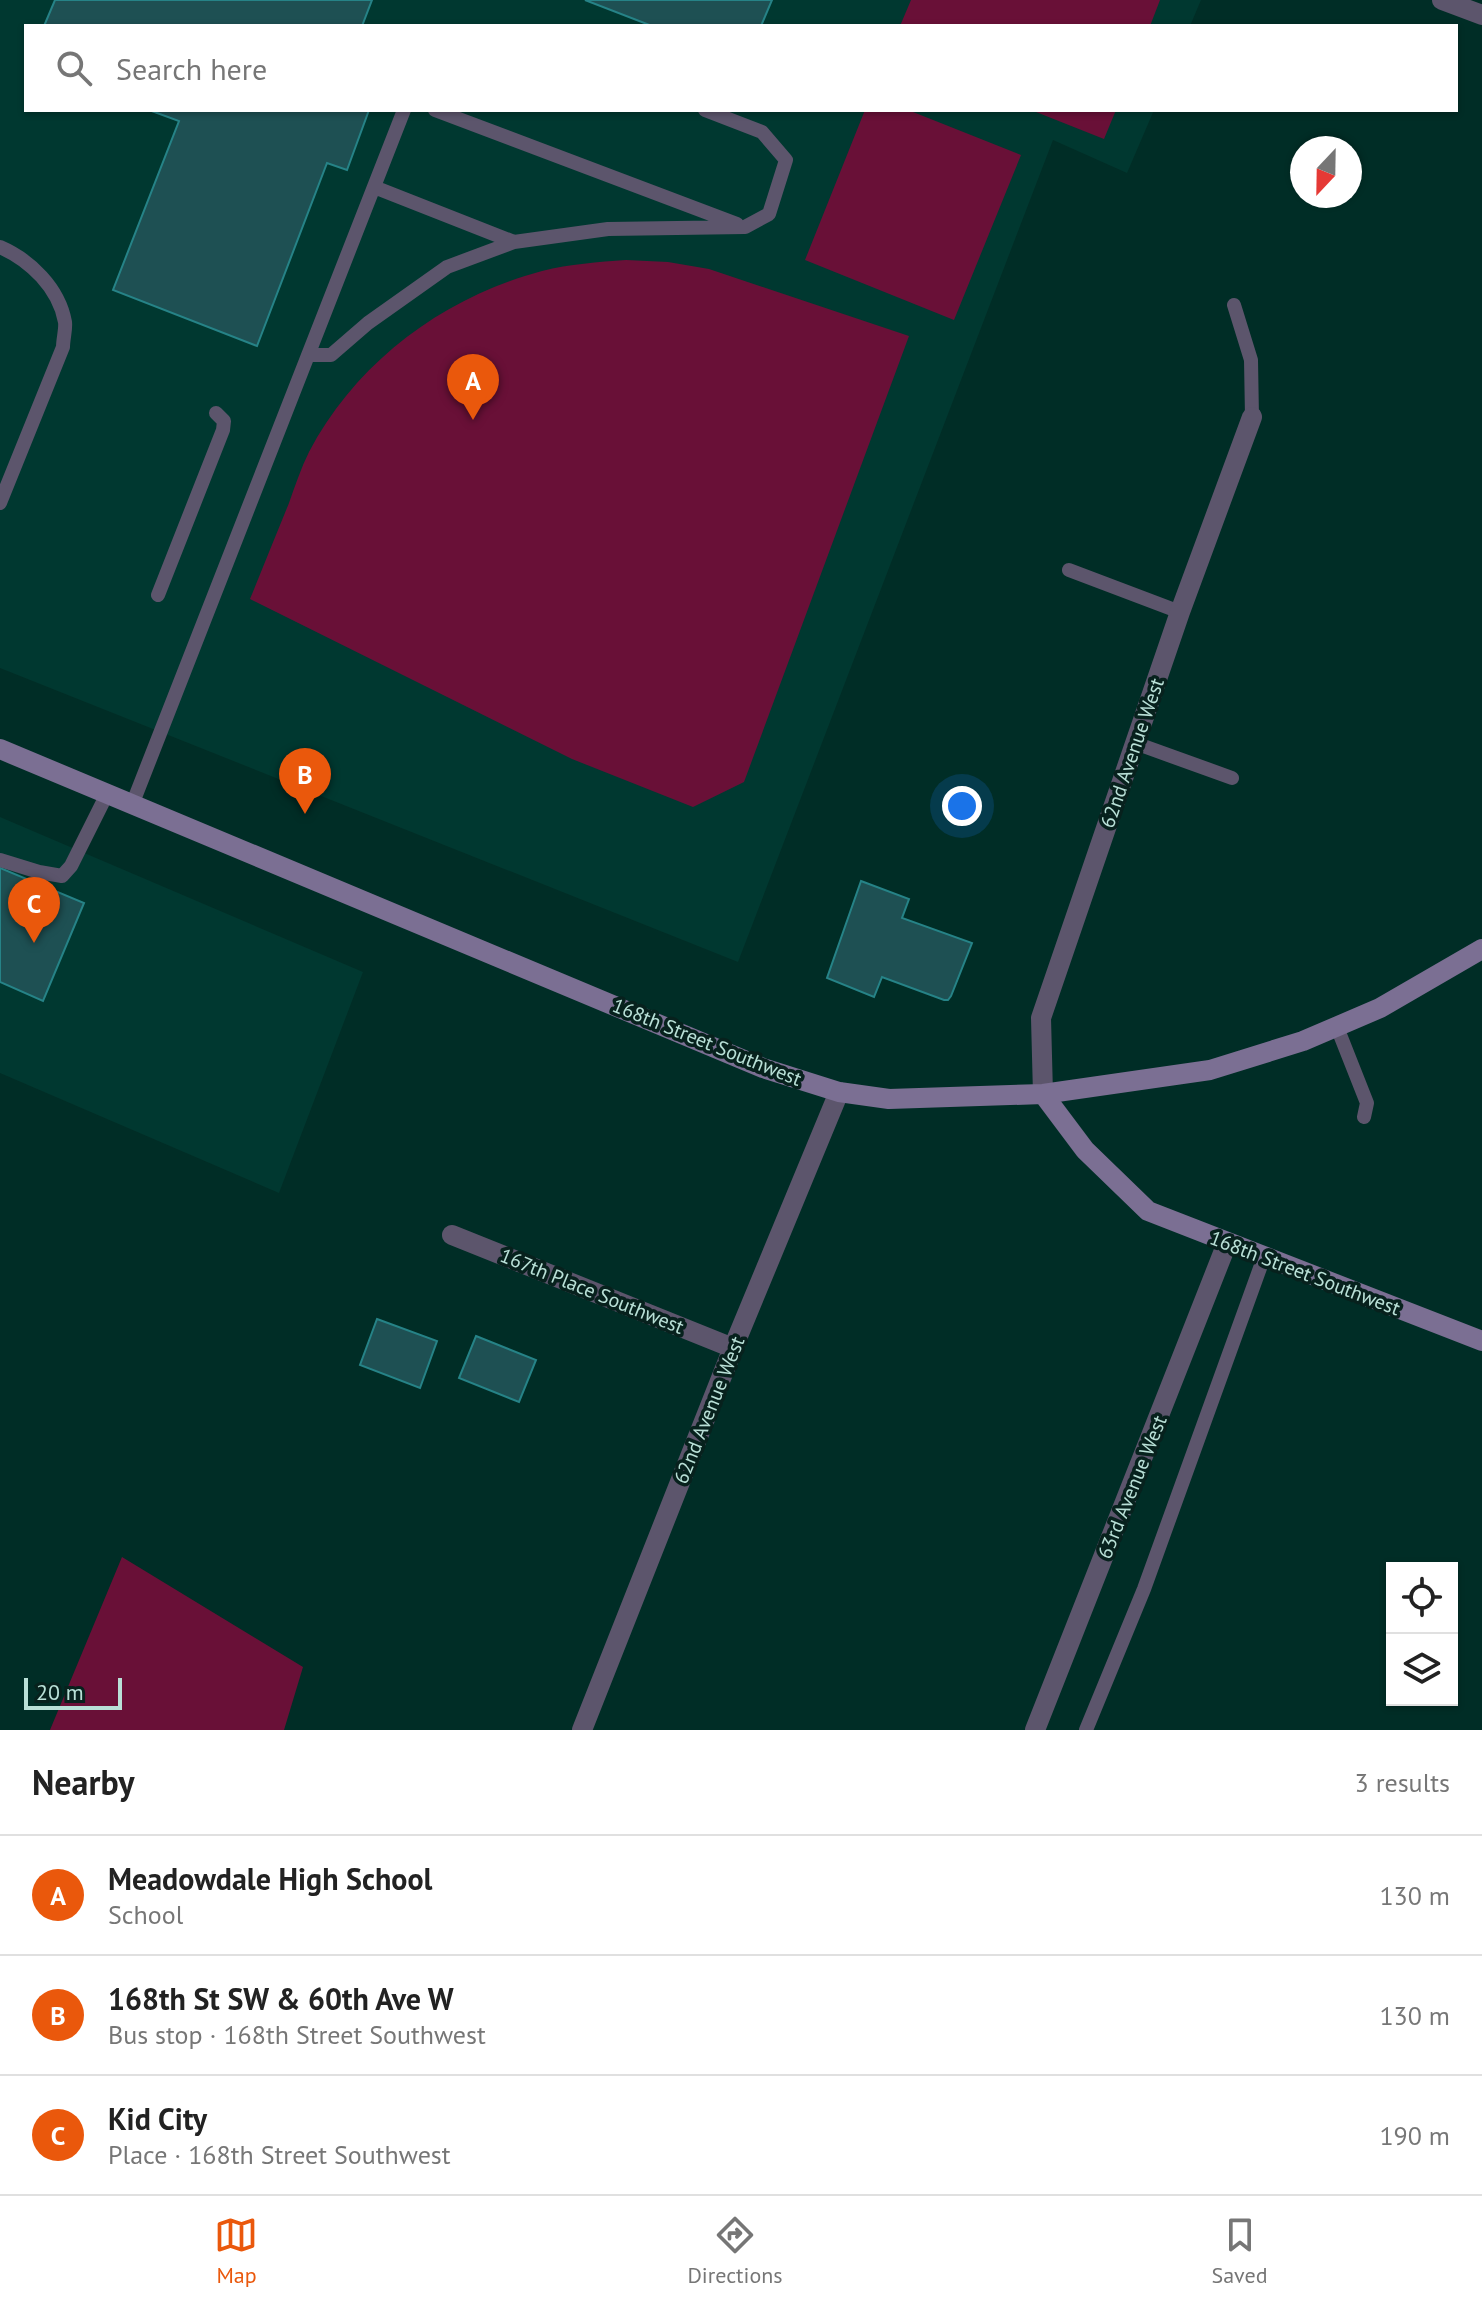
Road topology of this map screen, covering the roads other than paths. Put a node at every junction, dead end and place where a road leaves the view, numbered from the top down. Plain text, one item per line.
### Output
1 (1442, 0) edge
2 (1482, 15) edge
3 (403, 112) edge
4 (440, 112) edge
5 (710, 112) edge
6 (374, 187) junction
7 (745, 227) junction
8 (514, 242) junction
9 (0, 247) edge
10 (1234, 305) dead end
11 (308, 355) junction
12 (216, 413) dead end
13 (1252, 417) joint
14 (0, 503) edge
15 (1069, 570) dead end
16 (158, 595) dead end
17 (1180, 612) junction
18 (1135, 743) junction
19 (0, 749) edge
20 (1232, 778) dead end
21 (107, 794) junction
22 (132, 805) junction
23 (0, 860) edge
24 (1482, 949) edge
25 (1337, 1027) junction
26 (839, 1092) junction
27 (1043, 1094) junction
28 (1364, 1117) dead end
29 (452, 1235) dead end
30 (1227, 1243) junction
31 (1264, 1257) junction
32 (1482, 1341) edge
33 (733, 1348) junction
34 (582, 1730) edge
35 (1035, 1730) edge
36 (1086, 1730) edge

1 - 2 street
3 - 6 lane
4 - 7 lane
5 - 7 lane
6 - 8 lane
6 - 11 lane
7 - 8 lane
8 - 11 lane
9 - 14 lane
10 - 13 lane
11 - 22 lane
12 - 16 lane
13 - 17 street, 62nd Avenue West
15 - 17 lane
17 - 18 street, 62nd Avenue West
18 - 20 lane
18 - 27 street, 62nd Avenue West
19 - 21 main road, 168th Street Southwest
21 - 22 main road, 168th Street Southwest
21 - 23 lane
22 - 26 main road, 168th Street Southwest
24 - 25 main road
25 - 27 main road
25 - 28 lane
26 - 27 main road, 168th Street Southwest
26 - 33 street, 62nd Avenue West
27 - 30 main road, 168th Street Southwest
29 - 33 street, 167th Place Southwest
30 - 31 main road, 168th Street Southwest
30 - 35 street, 63rd Avenue West
31 - 32 main road, 168th Street Southwest
31 - 36 lane
33 - 34 street, 62nd Avenue West

